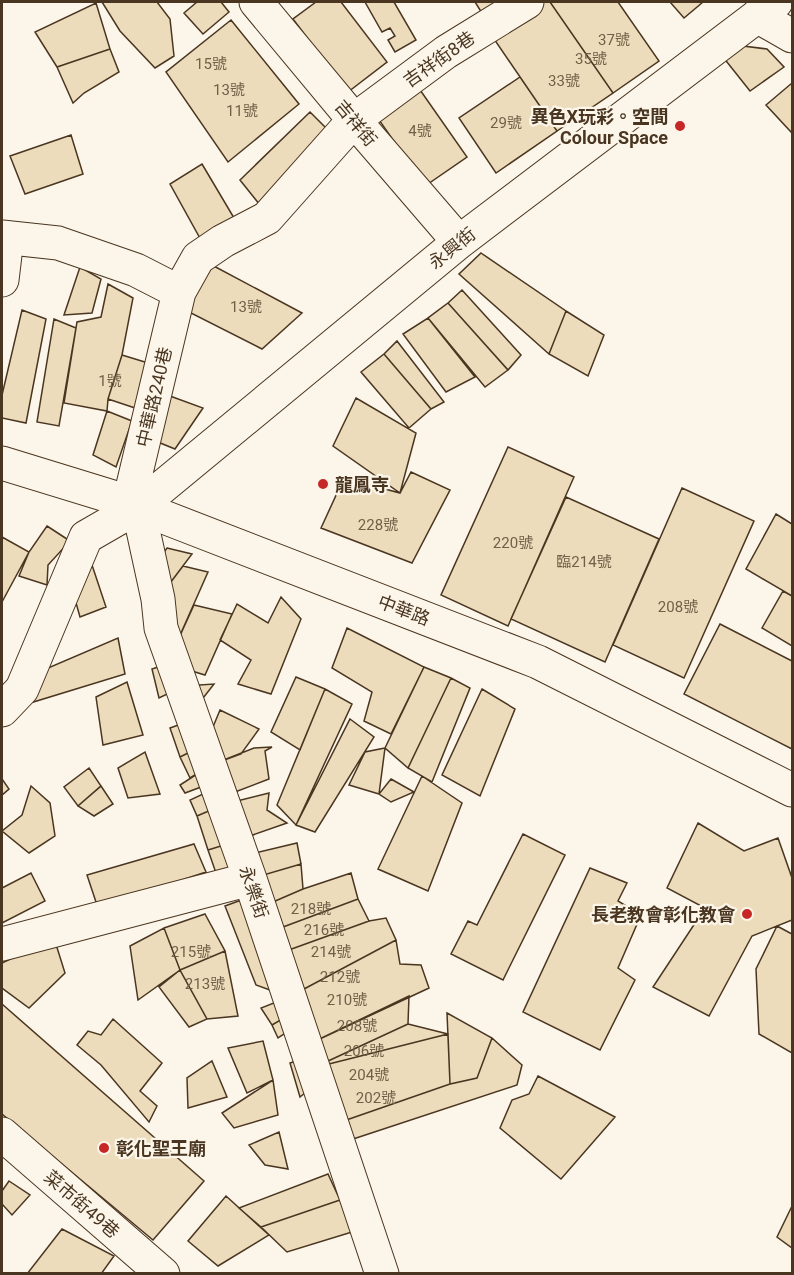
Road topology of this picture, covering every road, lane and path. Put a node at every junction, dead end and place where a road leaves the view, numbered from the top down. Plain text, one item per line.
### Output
1 (256, 2) edge
2 (527, 2) edge
3 (767, 9) edge
4 (792, 36) edge
5 (354, 120) junction
6 (4, 237) edge
7 (459, 242) junction
8 (2, 280) edge
9 (179, 292) junction
10 (2, 463) edge
11 (133, 505) junction
12 (2, 710) edge
13 (792, 790) edge
14 (250, 879) junction
15 (2, 944) edge
16 (2, 1134) edge
17 (163, 1274) edge
18 (382, 1274) edge

1 - 5 street, 吉祥街
2 - 5 street, 吉祥街8巷
3 - 4 street
3 - 7 street, 永興街
5 - 7 street, 吉祥街
5 - 9 street, 中華路240巷
6 - 8 street
6 - 9 street
7 - 11 street, 永興街
9 - 11 street, 中華路240巷
10 - 11 street, 中華路
11 - 12 street, 永興街
11 - 13 street, 中華路
11 - 14 street, 永樂街
14 - 15 street
14 - 18 street, 永樂街
16 - 17 street, 菜市街49巷

